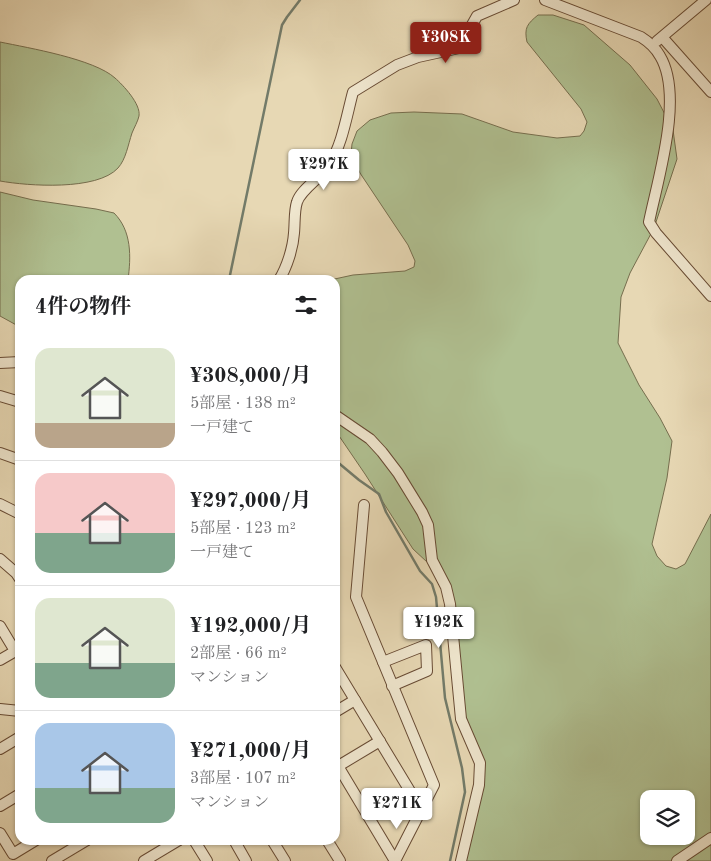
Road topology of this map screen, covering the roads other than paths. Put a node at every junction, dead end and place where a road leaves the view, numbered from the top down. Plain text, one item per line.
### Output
1 (514, 0) edge
2 (545, 0) edge
3 (706, 0) edge
4 (663, 38) junction
5 (652, 44) junction
6 (711, 92) edge
7 (282, 275) edge
8 (711, 296) edge
9 (15, 362) edge
10 (0, 363) edge
11 (0, 396) edge
12 (15, 400) edge
13 (340, 418) edge
14 (0, 453) edge
15 (15, 458) edge
16 (0, 504) edge
17 (364, 505) dead end
18 (15, 512) edge
19 (0, 559) edge
20 (15, 572) edge
21 (0, 626) edge
22 (15, 646) edge
23 (15, 652) edge
24 (0, 660) edge
25 (383, 662) junction
26 (340, 675) edge
27 (392, 686) junction
28 (355, 700) junction
29 (0, 709) edge
30 (340, 709) edge
31 (15, 710) edge
32 (15, 741) edge
33 (380, 741) junction
34 (0, 749) edge
35 (340, 765) edge
36 (340, 772) edge
37 (15, 797) edge
38 (0, 806) edge
39 (422, 811) junction
40 (0, 833) edge
41 (711, 838) edge
42 (28, 845) edge
43 (79, 845) edge
44 (172, 845) edge
45 (197, 845) edge
46 (237, 845) edge
47 (275, 845) edge
48 (330, 845) edge
49 (149, 860) edge
50 (52, 861) edge
51 (207, 861) edge
52 (246, 861) edge
53 (285, 861) edge
54 (340, 861) edge
55 (395, 861) edge
56 (461, 861) edge
57 (677, 861) edge

1 - 7 street
2 - 5 street
3 - 4 street
4 - 5 street
4 - 6 street
5 - 8 street
9 - 10 street
11 - 12 street
13 - 56 street
14 - 15 street
16 - 18 street
17 - 25 street
19 - 20 street
21 - 22 street
23 - 24 street
25 - 27 street
25 - 27 street
26 - 28 street
27 - 39 street
28 - 30 street
28 - 33 street
29 - 31 street
32 - 34 street
33 - 35 street
33 - 39 street
36 - 55 street
37 - 38 street
39 - 55 street
40 - 42 street
41 - 57 street
43 - 50 street
44 - 49 street
45 - 51 street
46 - 52 street
47 - 53 street
48 - 54 street

